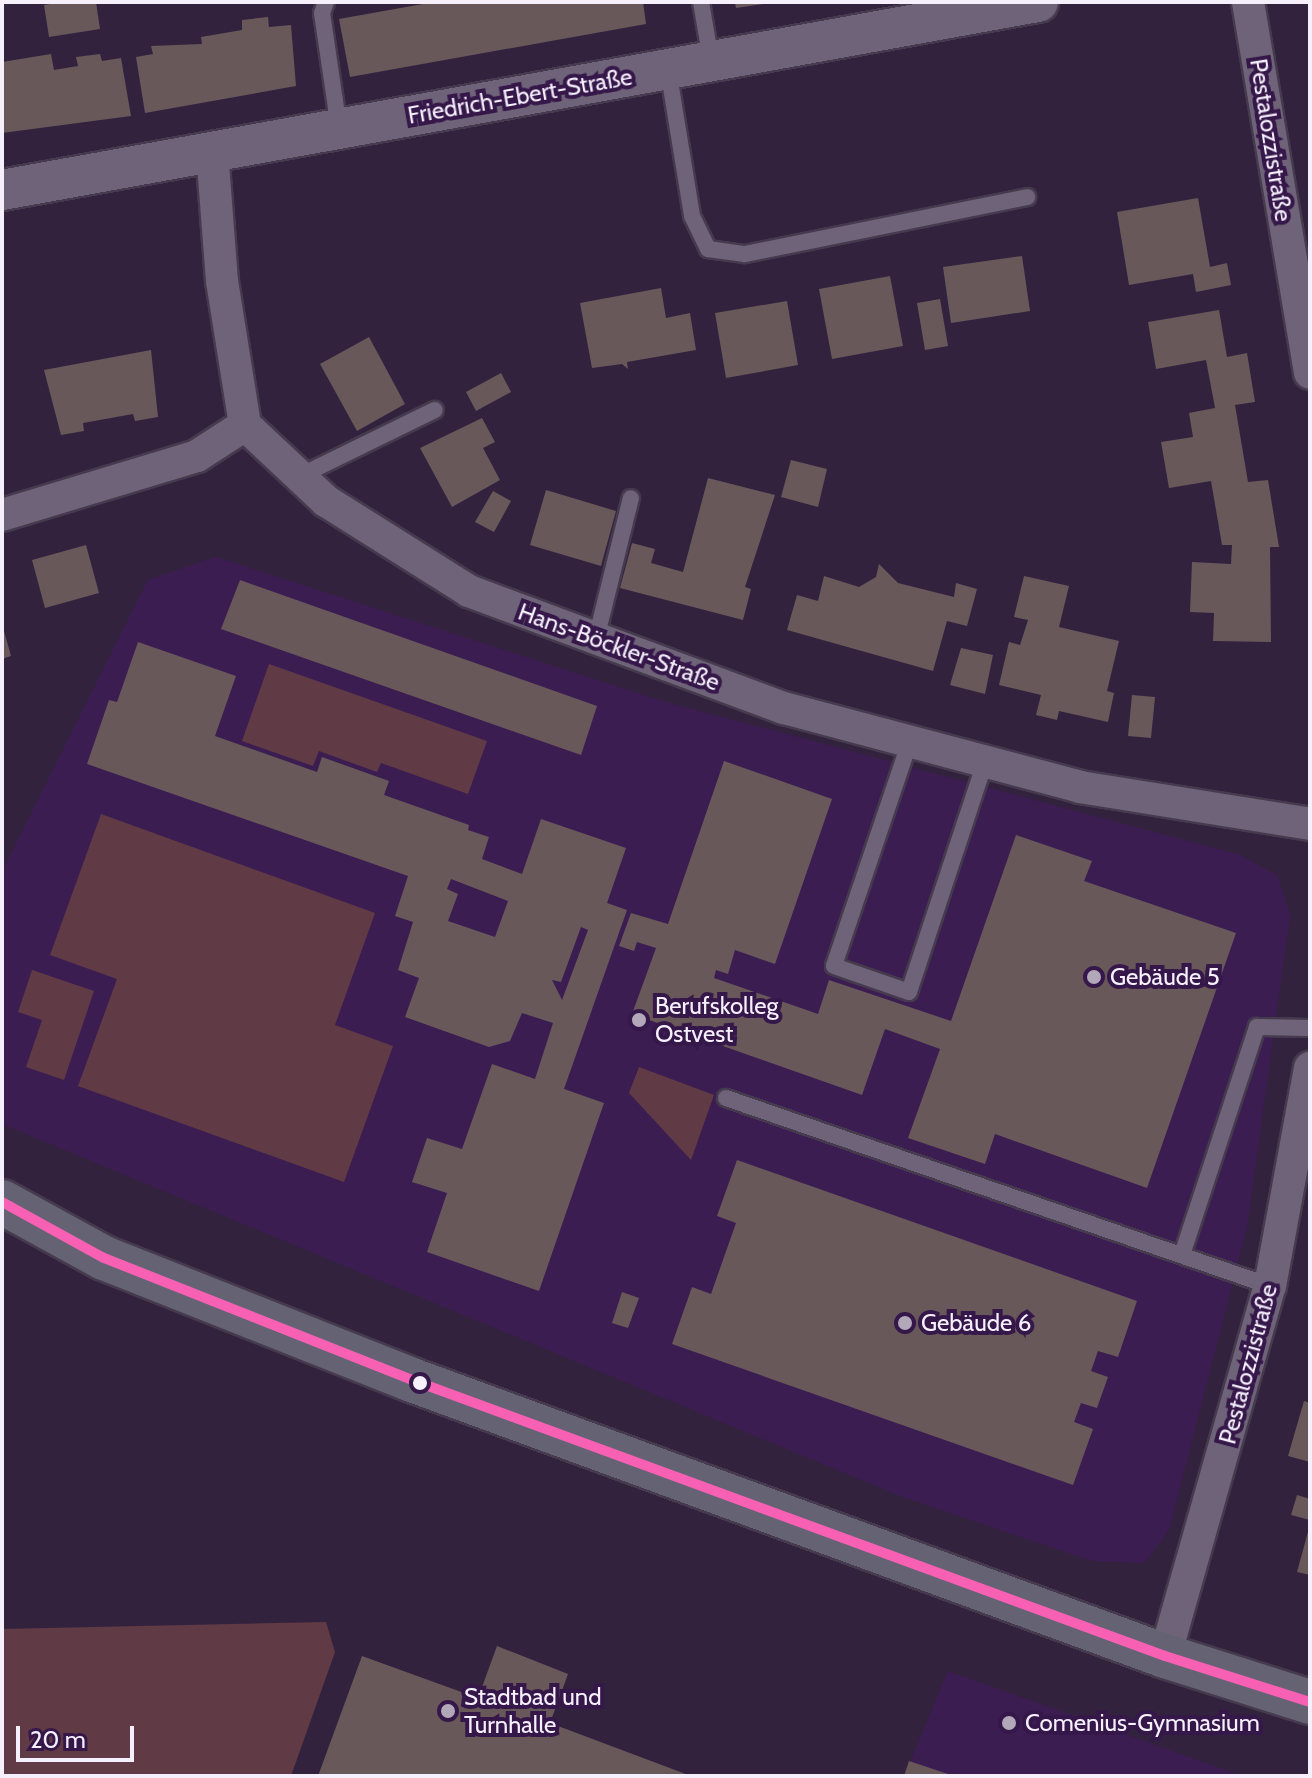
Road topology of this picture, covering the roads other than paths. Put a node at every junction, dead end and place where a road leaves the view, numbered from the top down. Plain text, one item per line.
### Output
1 (326, 2) edge
2 (701, 2) edge
3 (1038, 2) edge
4 (1248, 2) edge
5 (923, 12) edge
6 (712, 61) junction
7 (668, 69) junction
8 (339, 128) junction
9 (212, 151) junction
10 (2, 190) edge
11 (1027, 197) dead end
12 (1310, 373) edge
13 (435, 410) dead end
14 (245, 425) junction
15 (300, 476) junction
16 (631, 498) dead end
17 (2, 515) edge
18 (596, 639) junction
19 (910, 741) junction
20 (985, 762) junction
21 (1310, 824) edge
22 (1310, 1028) edge
23 (1310, 1068) edge
24 (726, 1098) dead end
25 (2, 1202) edge
26 (1182, 1255) junction
27 (1270, 1286) junction
28 (1165, 1656) junction
29 (1310, 1702) edge

1 - 8 lane
2 - 6 lane
3 - 5 street, Friedrich-Ebert-Straße
4 - 12 street, Pestalozzistraße
5 - 6 street, Friedrich-Ebert-Straße
6 - 7 street, Friedrich-Ebert-Straße
7 - 8 street, Friedrich-Ebert-Straße
7 - 11 lane
8 - 9 street, Friedrich-Ebert-Straße
9 - 10 street, Friedrich-Ebert-Straße
9 - 14 street
13 - 15 lane
14 - 15 street, Hans-Böckler-Straße
14 - 17 street
15 - 18 street, Hans-Böckler-Straße
16 - 18 lane
18 - 19 street, Hans-Böckler-Straße
19 - 20 street, Hans-Böckler-Straße
19 - 20 lane
20 - 21 street, Hans-Böckler-Straße
22 - 26 lane
23 - 27 street, Pestalozzistraße
24 - 26 lane
25 - 28 main road
26 - 27 lane
27 - 28 street, Pestalozzistraße
28 - 29 main road

